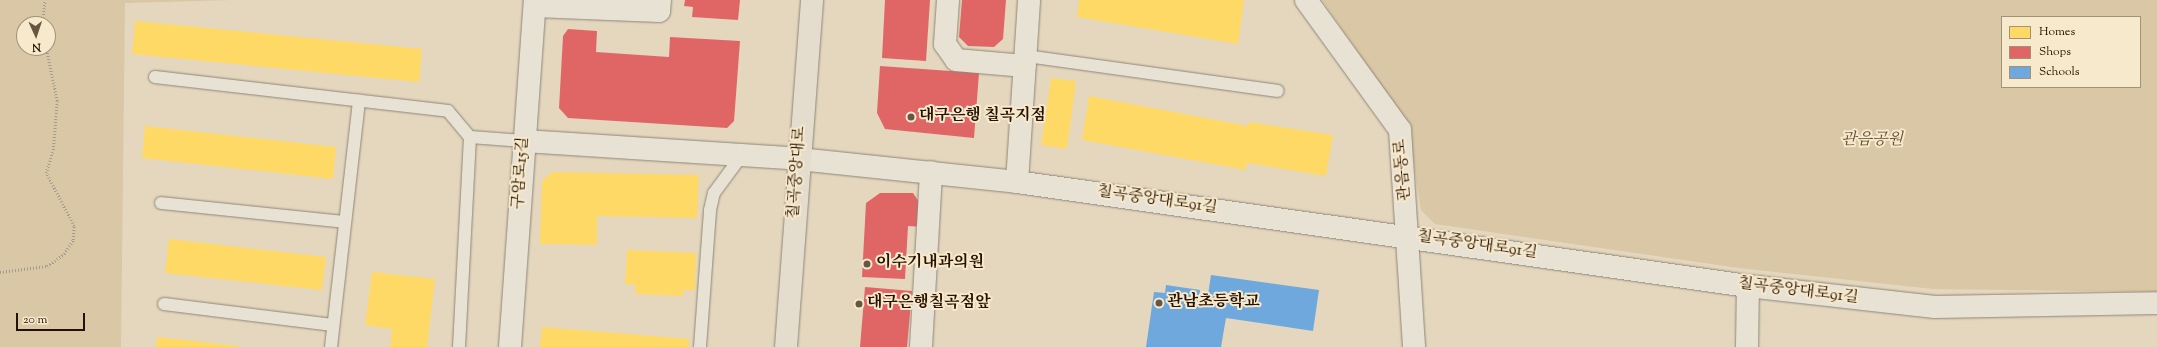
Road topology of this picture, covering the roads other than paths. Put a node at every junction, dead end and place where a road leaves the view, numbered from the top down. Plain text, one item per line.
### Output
1 (660, 0) edge
2 (812, 0) edge
3 (948, 0) edge
4 (1029, 0) edge
5 (1306, 0) edge
6 (535, 3) edge
7 (1025, 61) junction
8 (155, 77) dead end
9 (1278, 91) dead end
10 (359, 101) junction
11 (470, 137) junction
12 (524, 142) junction
13 (742, 155) junction
14 (799, 159) junction
15 (931, 172) junction
16 (1017, 182) junction
17 (161, 203) dead end
18 (345, 222) junction
19 (1409, 236) junction
20 (1748, 286) junction
21 (2157, 303) edge
22 (164, 304) dead end
23 (333, 325) junction
24 (331, 347) edge
25 (459, 347) edge
26 (510, 347) edge
27 (700, 347) edge
28 (786, 347) edge
29 (921, 347) edge
30 (1414, 347) edge
31 (1747, 347) edge

1 - 6 street
2 - 14 main road, 칠곡중앙대로
3 - 7 street
4 - 7 street
5 - 19 street, 관음동로
6 - 12 street, 구암로15길
7 - 9 lane
7 - 16 street
8 - 10 lane
10 - 11 lane
10 - 18 lane
11 - 12 lane
11 - 25 lane
12 - 13 street, 칠곡중앙대로91길
12 - 26 street, 구암로15길
13 - 14 street, 칠곡중앙대로91길
13 - 27 lane
14 - 15 street, 칠곡중앙대로91길
14 - 28 main road, 칠곡중앙대로
15 - 16 street, 칠곡중앙대로91길
15 - 29 street
16 - 19 street, 칠곡중앙대로91길
17 - 18 lane
18 - 23 lane
19 - 20 street, 칠곡중앙대로91길
19 - 30 street, 관음동로
20 - 21 street, 칠곡중앙대로91길
20 - 31 street
22 - 23 lane
23 - 24 lane

